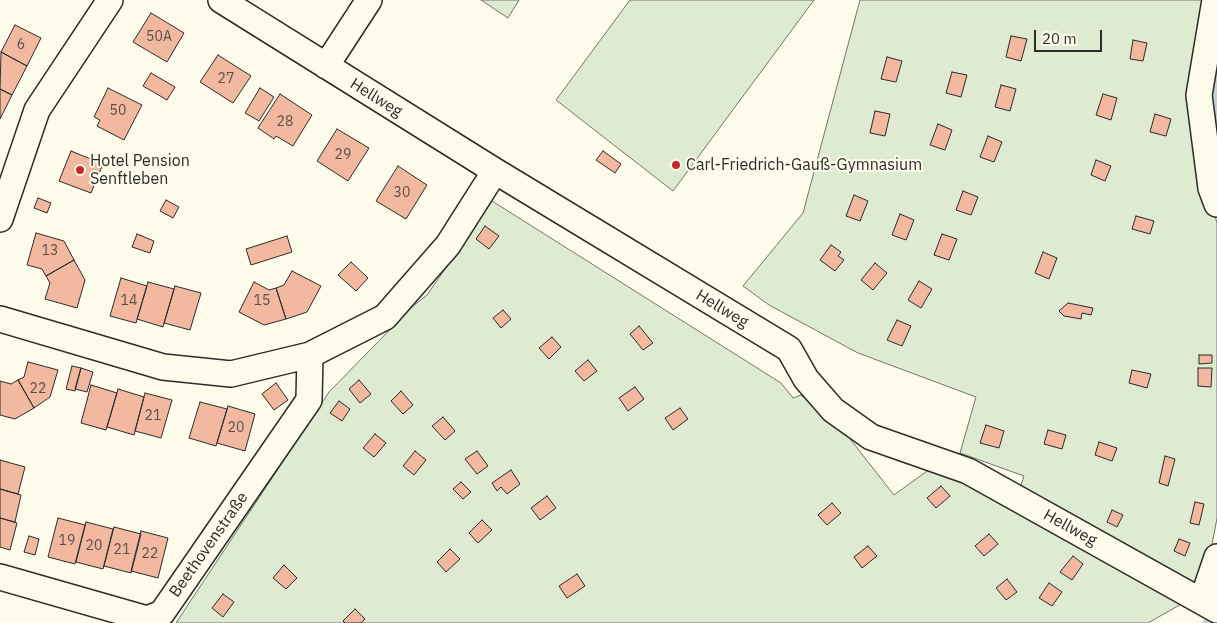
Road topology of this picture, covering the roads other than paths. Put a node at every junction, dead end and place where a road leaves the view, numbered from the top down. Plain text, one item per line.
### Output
1 (110, 0) edge
2 (221, 0) edge
3 (368, 0) edge
4 (1215, 0) edge
5 (326, 66) junction
6 (495, 171) junction
7 (1217, 204) edge
8 (0, 220) edge
9 (0, 318) edge
10 (310, 356) junction
11 (1217, 557) edge
12 (0, 577) edge
13 (1210, 606) edge

1 - 8 street
2 - 5 street, Hellweg
3 - 5 street
4 - 7 street
5 - 6 street, Hellweg
6 - 10 street
6 - 13 street, Hellweg
9 - 10 street
10 - 12 street, Beethovenstraße
11 - 13 street

